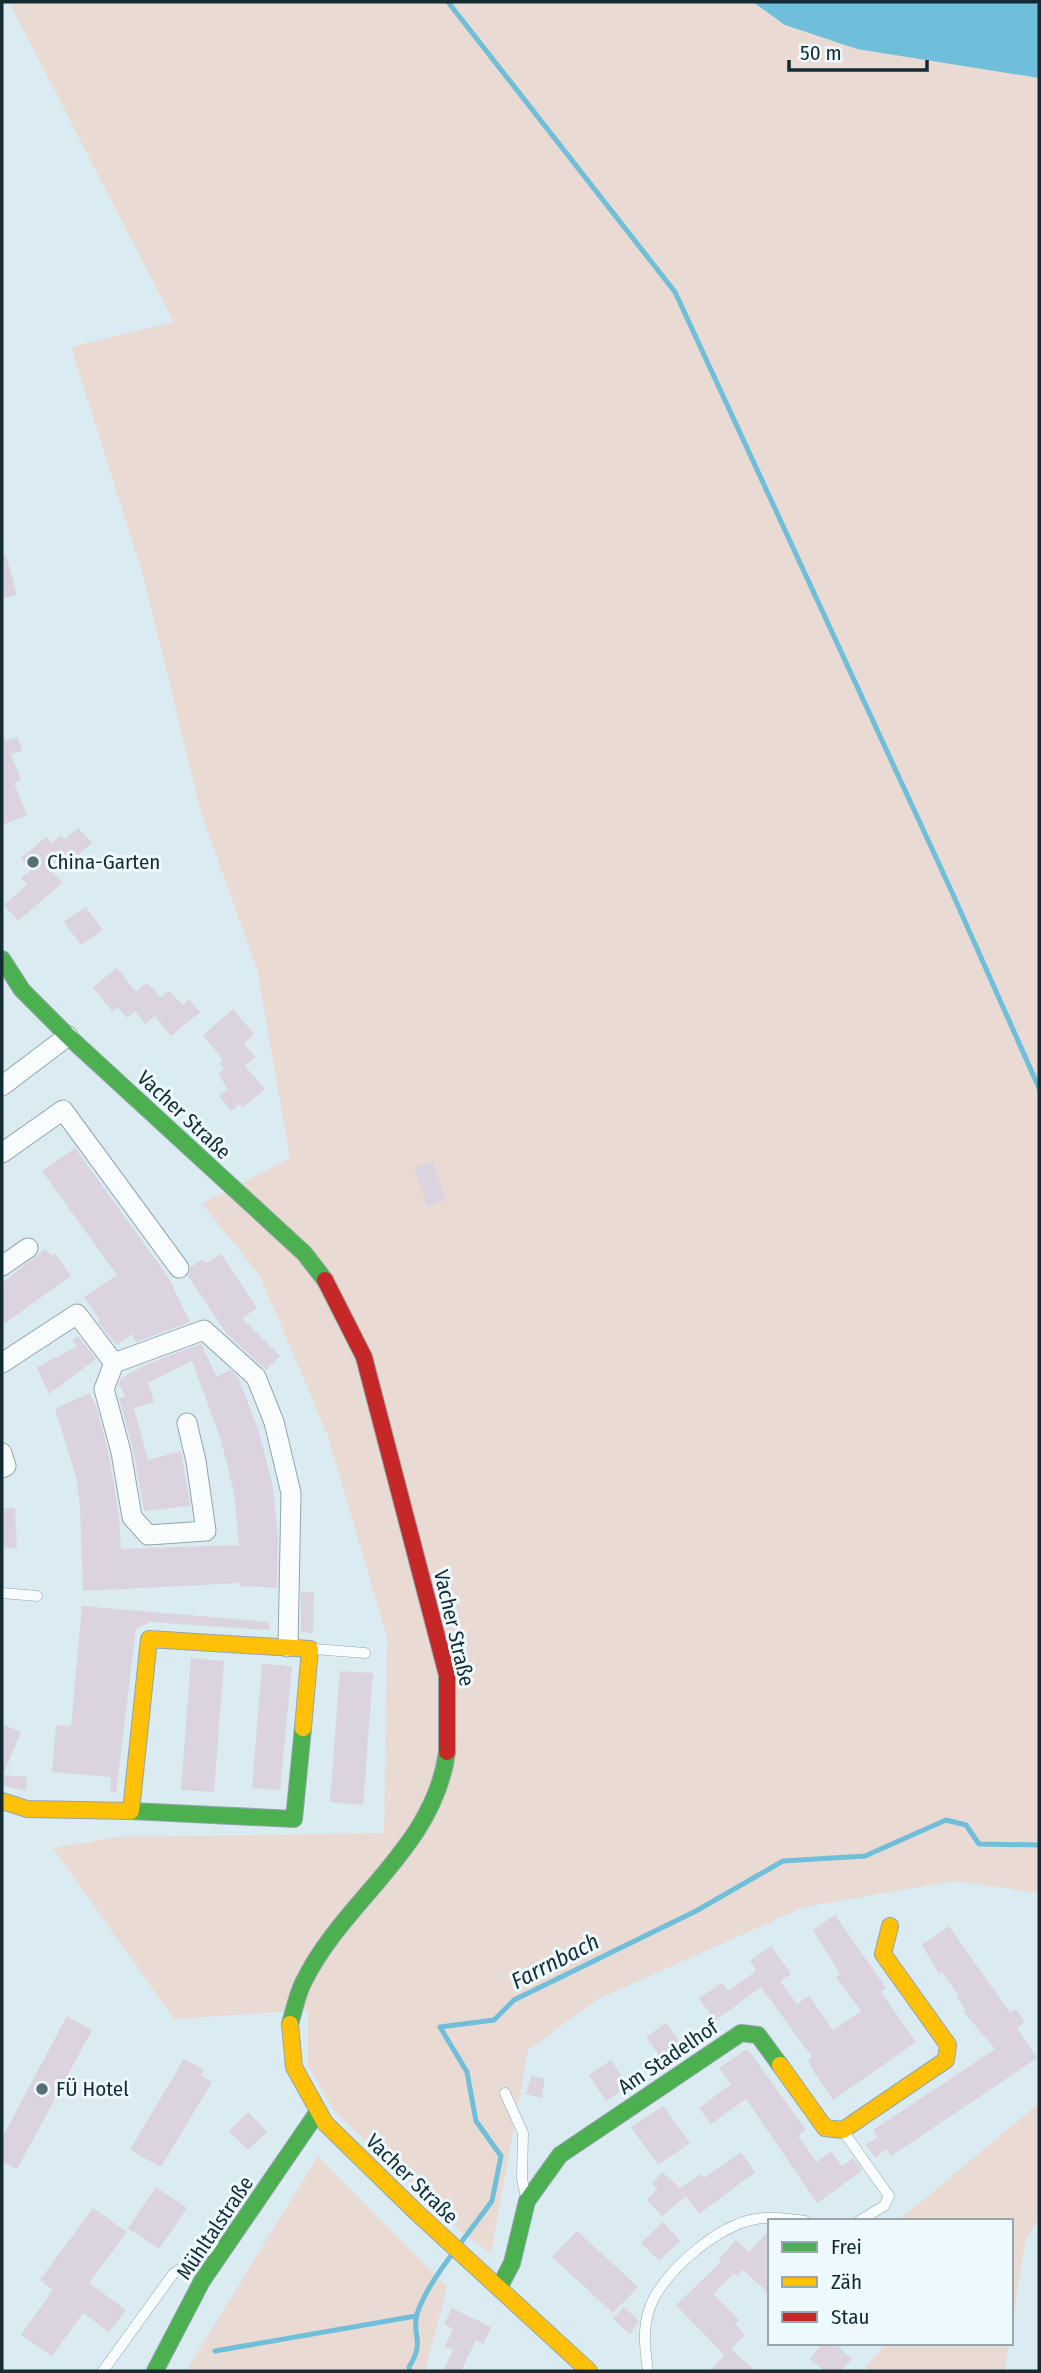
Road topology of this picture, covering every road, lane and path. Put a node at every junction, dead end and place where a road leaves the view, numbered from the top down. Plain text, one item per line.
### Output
1 (2, 959) edge
2 (68, 1036) junction
3 (3, 1083) edge
4 (2, 1153) edge
5 (28, 1248) dead end
6 (2, 1266) edge
7 (179, 1268) dead end
8 (2, 1363) edge
9 (114, 1363) junction
10 (187, 1423) dead end
11 (2, 1453) edge
12 (2, 1468) edge
13 (2, 1593) edge
14 (37, 1597) dead end
15 (288, 1647) junction
16 (310, 1649) junction
17 (365, 1653) dead end
18 (2, 1801) edge
19 (131, 1811) junction
20 (890, 1926) dead end
21 (505, 2093) dead end
22 (317, 2113) junction
23 (843, 2130) junction
24 (527, 2201) junction
25 (862, 2219) edge
26 (768, 2220) edge
27 (238, 2229) junction
28 (499, 2288) junction
29 (103, 2371) edge
30 (155, 2371) edge
31 (589, 2371) edge
32 (648, 2371) edge

1 - 2 street, Vacher Straße
2 - 3 street
2 - 22 street, Vacher Straße
4 - 7 street
5 - 6 street
8 - 9 street
9 - 10 street
9 - 15 street
11 - 12 street
13 - 14 lane
15 - 16 street
15 - 19 street
16 - 17 lane
16 - 19 street
18 - 19 street
20 - 23 street
21 - 24 lane
22 - 27 street, Mühltalstraße
22 - 28 street, Vacher Straße
23 - 24 street, Am Stadelhof
23 - 25 lane
24 - 28 street, Am Stadelhof
26 - 32 lane
27 - 29 lane
27 - 30 street, Mühltalstraße
28 - 31 street, Vacher Straße

